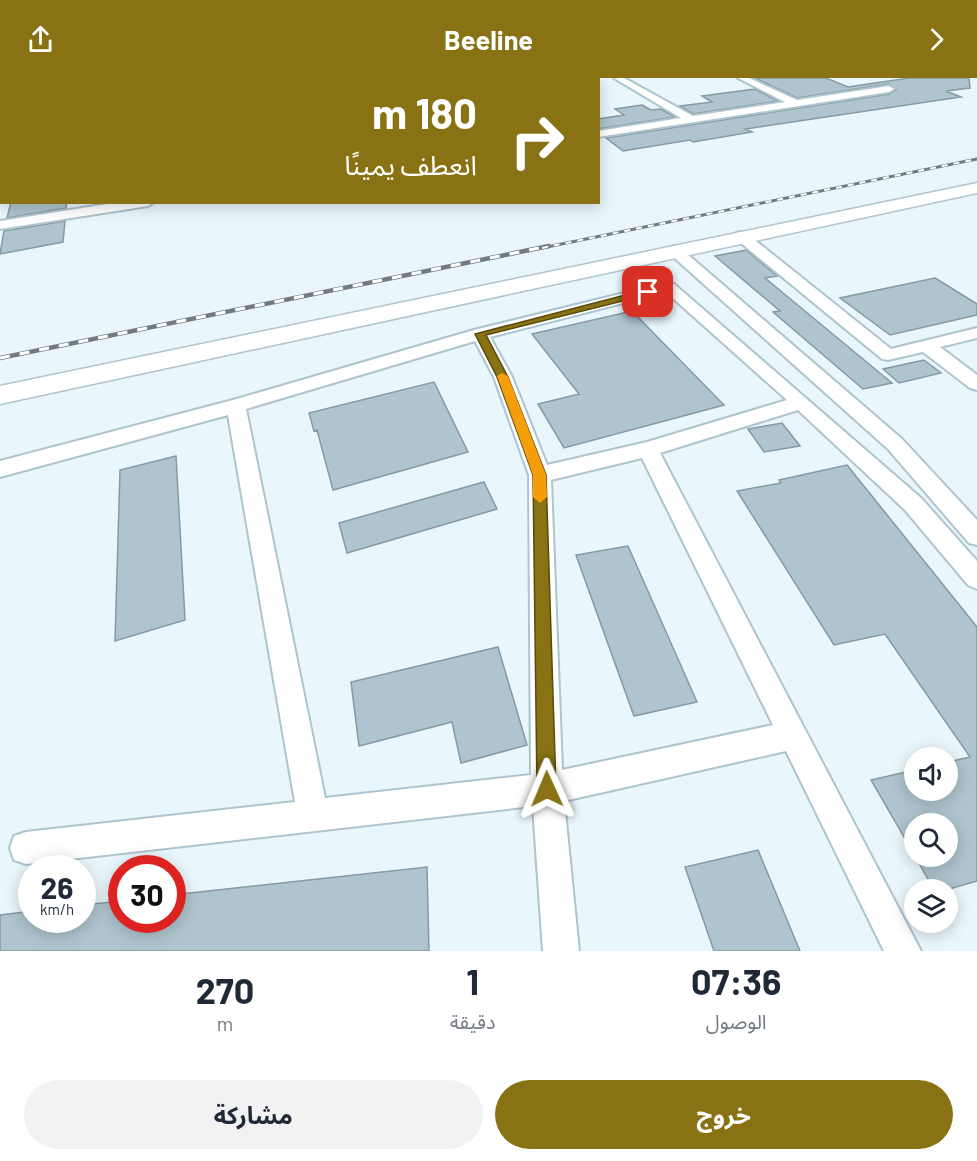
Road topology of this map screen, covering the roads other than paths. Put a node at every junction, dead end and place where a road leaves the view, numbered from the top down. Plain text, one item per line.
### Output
1 (618, 78) edge
2 (741, 78) edge
3 (871, 82) dead end
4 (797, 104) junction
5 (692, 120) junction
6 (600, 134) edge
7 (977, 174) edge
8 (977, 188) edge
9 (124, 204) edge
10 (0, 225) edge
11 (741, 236) junction
12 (674, 250) junction
13 (977, 333) edge
14 (480, 334) junction
15 (927, 346) junction
16 (0, 378) edge
17 (977, 384) edge
18 (0, 395) edge
19 (801, 402) junction
20 (236, 406) junction
21 (648, 449) junction
22 (0, 469) edge
23 (540, 475) junction
24 (977, 536) edge
25 (977, 578) edge
26 (793, 735) junction
27 (547, 789) junction
28 (313, 816) junction
29 (26, 848) dead end
30 (561, 951) edge
31 (903, 951) edge

1 - 5 street
2 - 4 street
3 - 4 street
4 - 5 street
5 - 6 street
7 - 16 main road
8 - 11 main road
9 - 10 street
11 - 12 main road
11 - 15 street
12 - 18 main road
12 - 24 street
13 - 15 street
14 - 19 street
14 - 20 street
14 - 23 street
15 - 17 street
19 - 21 street
19 - 25 street
20 - 22 street
20 - 28 street
21 - 23 street
21 - 26 street
23 - 27 street
26 - 27 street
26 - 31 street
27 - 28 street
27 - 30 street
28 - 29 street

